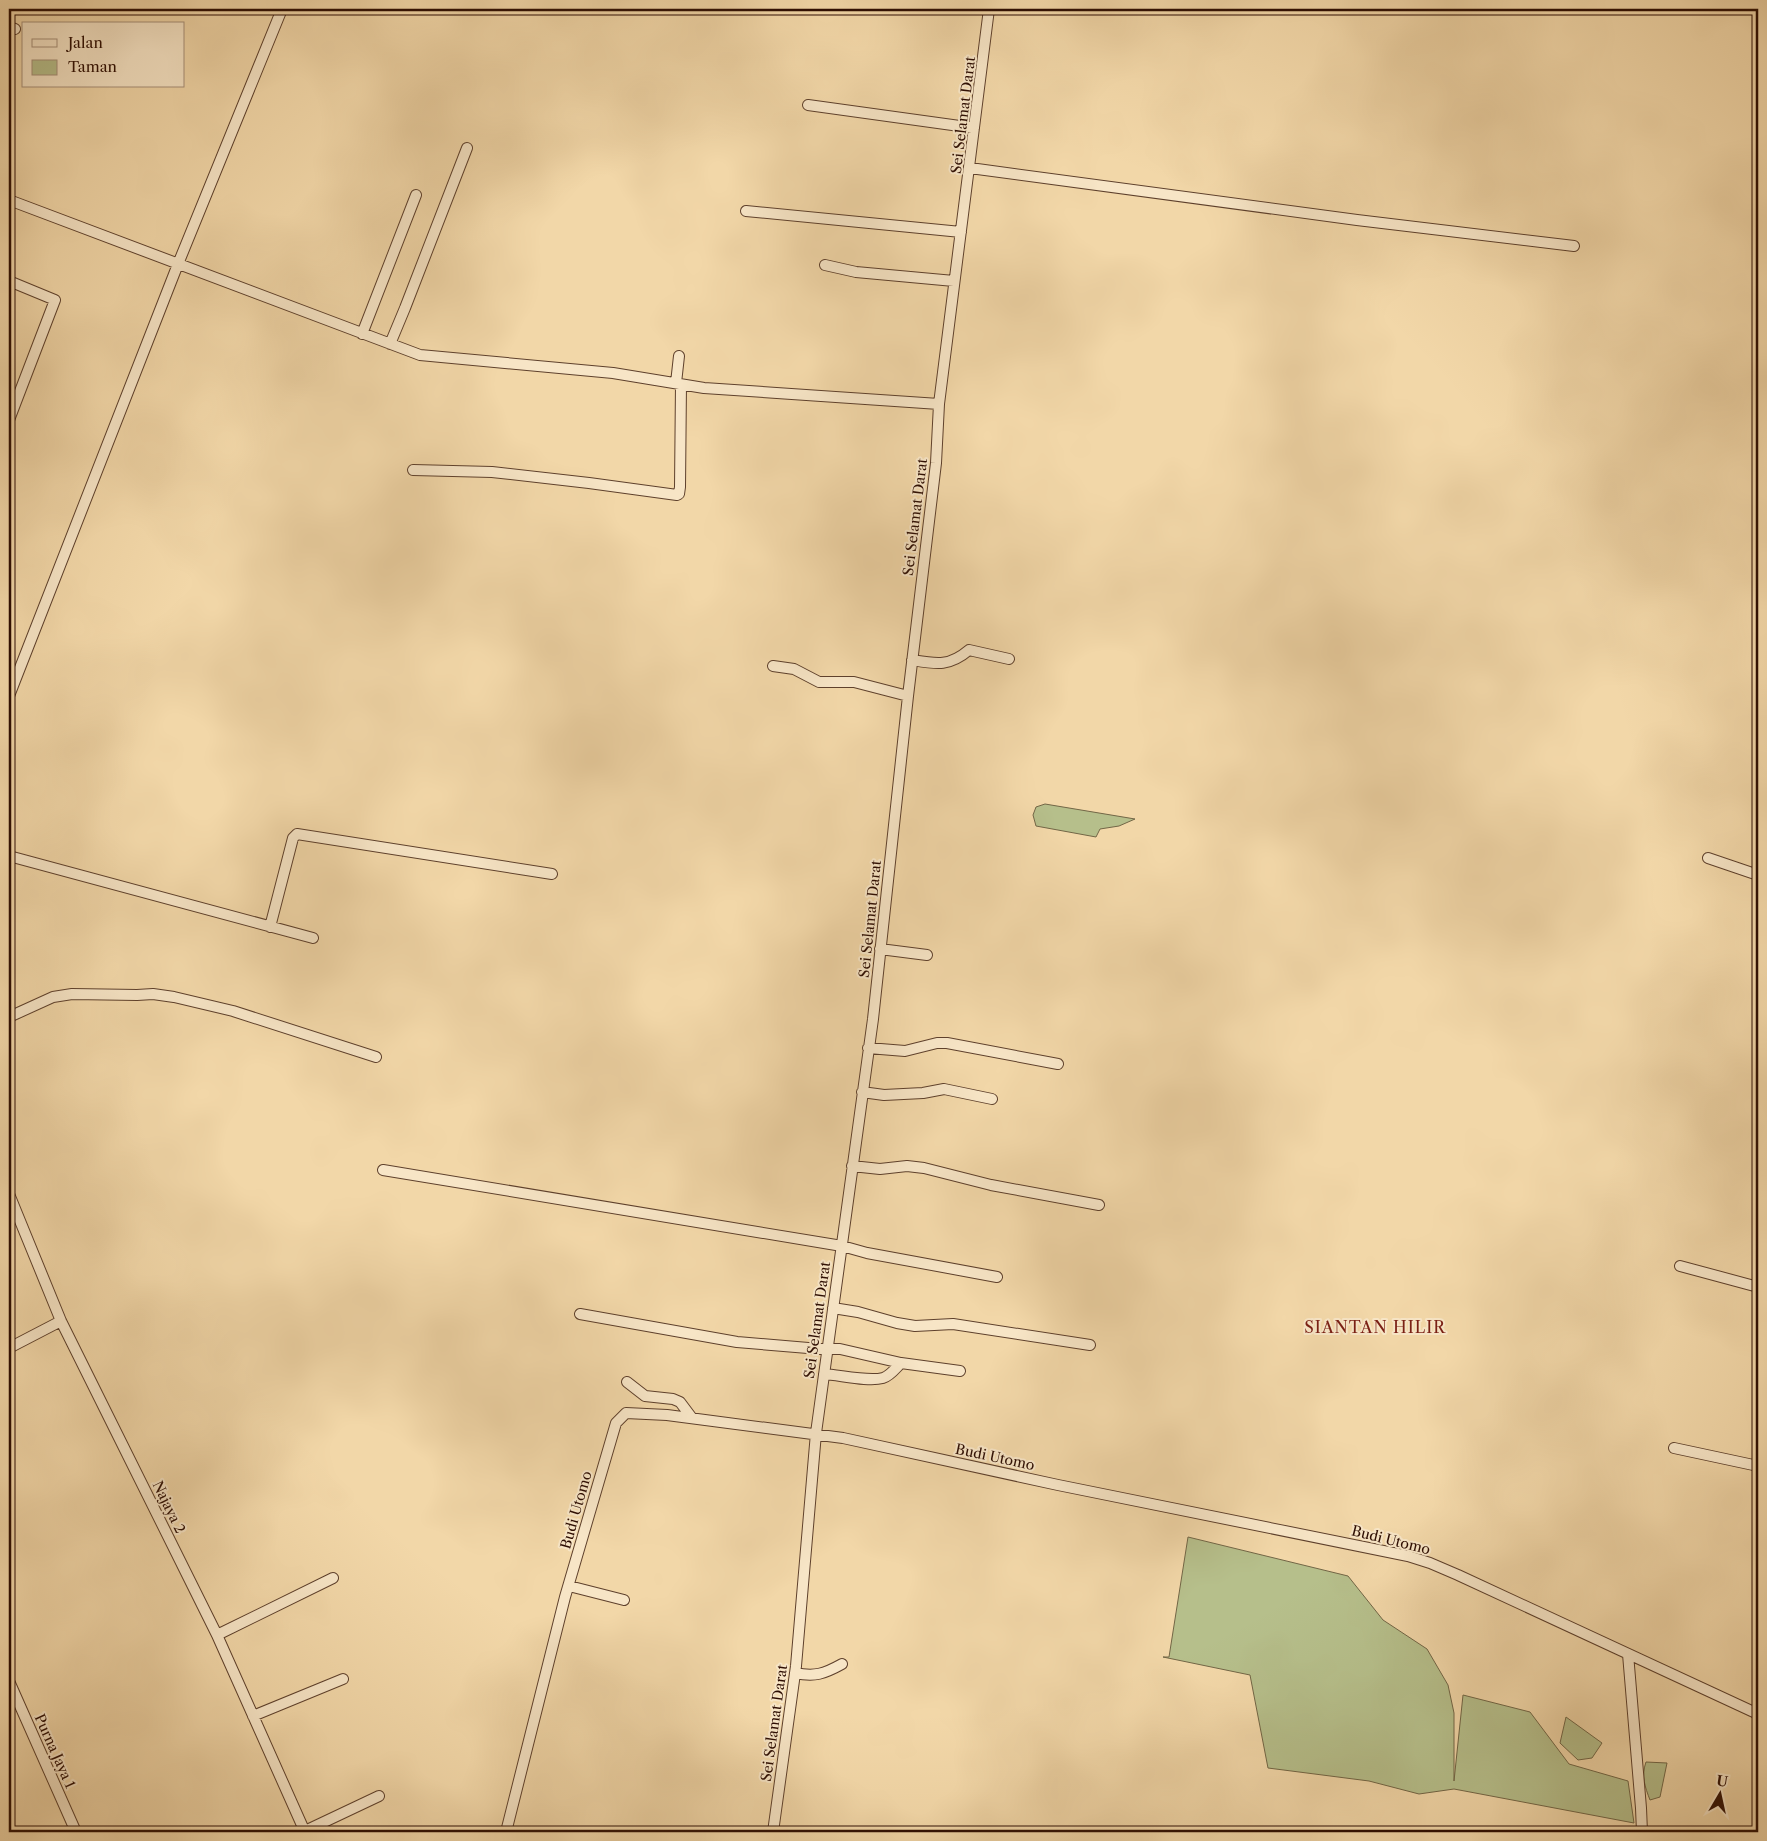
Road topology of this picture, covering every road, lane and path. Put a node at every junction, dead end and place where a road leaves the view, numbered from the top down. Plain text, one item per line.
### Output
1 (282, 9) edge
2 (989, 9) edge
3 (808, 105) dead end
4 (974, 128) junction
5 (467, 148) dead end
6 (970, 168) junction
7 (416, 195) dead end
8 (9, 200) edge
9 (746, 211) dead end
10 (961, 232) junction
11 (1574, 246) dead end
12 (178, 264) junction
13 (825, 264) dead end
14 (9, 281) edge
15 (954, 281) junction
16 (362, 334) junction
17 (390, 344) junction
18 (679, 356) dead end
19 (678, 384) junction
20 (939, 404) junction
21 (9, 420) edge
22 (413, 470) dead end
23 (1009, 659) dead end
24 (916, 661) junction
25 (773, 666) dead end
26 (9, 696) edge
27 (908, 696) junction
28 (9, 856) edge
29 (1708, 858) dead end
30 (552, 874) dead end
31 (1758, 875) edge
32 (270, 927) junction
33 (313, 938) dead end
34 (885, 949) junction
35 (927, 955) dead end
36 (9, 1017) edge
37 (873, 1048) junction
38 (376, 1057) dead end
39 (1058, 1064) dead end
40 (867, 1092) junction
41 (992, 1099) dead end
42 (858, 1166) junction
43 (384, 1170) dead end
44 (9, 1194) edge
45 (1099, 1205) dead end
46 (846, 1248) junction
47 (1680, 1266) dead end
48 (997, 1276) dead end
49 (1758, 1287) edge
50 (833, 1308) junction
51 (580, 1314) dead end
52 (61, 1321) junction
53 (1090, 1345) dead end
54 (9, 1348) edge
55 (827, 1349) junction
56 (901, 1363) junction
57 (960, 1371) dead end
58 (824, 1374) junction
59 (627, 1382) dead end
60 (692, 1418) junction
61 (821, 1434) junction
62 (1674, 1448) dead end
63 (1758, 1466) edge
64 (332, 1578) dead end
65 (568, 1586) junction
66 (624, 1600) dead end
67 (217, 1635) junction
68 (1628, 1654) junction
69 (842, 1664) dead end
70 (798, 1673) junction
71 (343, 1679) dead end
72 (9, 1681) edge
73 (1758, 1714) edge
74 (253, 1716) junction
75 (379, 1796) dead end
76 (76, 1832) edge
77 (305, 1832) edge
78 (506, 1832) edge
79 (773, 1832) edge
80 (1642, 1832) edge

1 - 12 street
2 - 4 street, Sei Selamat Darat
3 - 4 street
4 - 6 street, Sei Selamat Darat
5 - 17 street
6 - 10 street, Sei Selamat Darat
6 - 11 street
7 - 16 street
8 - 12 street
9 - 10 street
10 - 15 street, Sei Selamat Darat
12 - 16 street
12 - 26 street
13 - 15 street
14 - 21 street
15 - 20 street, Sei Selamat Darat
16 - 17 street
17 - 19 street
18 - 19 street
19 - 20 street
19 - 22 street
20 - 24 street, Sei Selamat Darat
23 - 24 street
24 - 27 street, Sei Selamat Darat
25 - 27 street
27 - 34 street, Sei Selamat Darat
28 - 32 street
29 - 31 street
30 - 32 street
32 - 33 street
34 - 35 street
34 - 37 street, Sei Selamat Darat
36 - 38 street
37 - 39 street
37 - 40 street, Sei Selamat Darat
40 - 41 street
40 - 42 street, Sei Selamat Darat
42 - 45 street
42 - 46 street, Sei Selamat Darat
43 - 46 street
44 - 52 street, Najaya 2
46 - 48 street
46 - 50 street, Sei Selamat Darat
47 - 49 street
50 - 53 street
50 - 55 street, Sei Selamat Darat
51 - 55 street
52 - 54 street
52 - 67 street, Najaya 2
55 - 56 street
55 - 58 street, Sei Selamat Darat
56 - 57 street
56 - 58 street
58 - 61 street, Sei Selamat Darat
59 - 60 street
60 - 61 street, Budi Utomo
60 - 65 street, Budi Utomo
61 - 68 street, Budi Utomo
61 - 70 street, Sei Selamat Darat
62 - 63 street
64 - 67 street
65 - 66 street
65 - 78 street, Budi Utomo
67 - 74 street, Najaya 2
68 - 73 street, Budi Utomo
68 - 80 street
69 - 70 street
70 - 79 street, Sei Selamat Darat
71 - 74 street
72 - 76 street, Purna Jaya 1
74 - 77 street, Najaya 2
75 - 77 street

